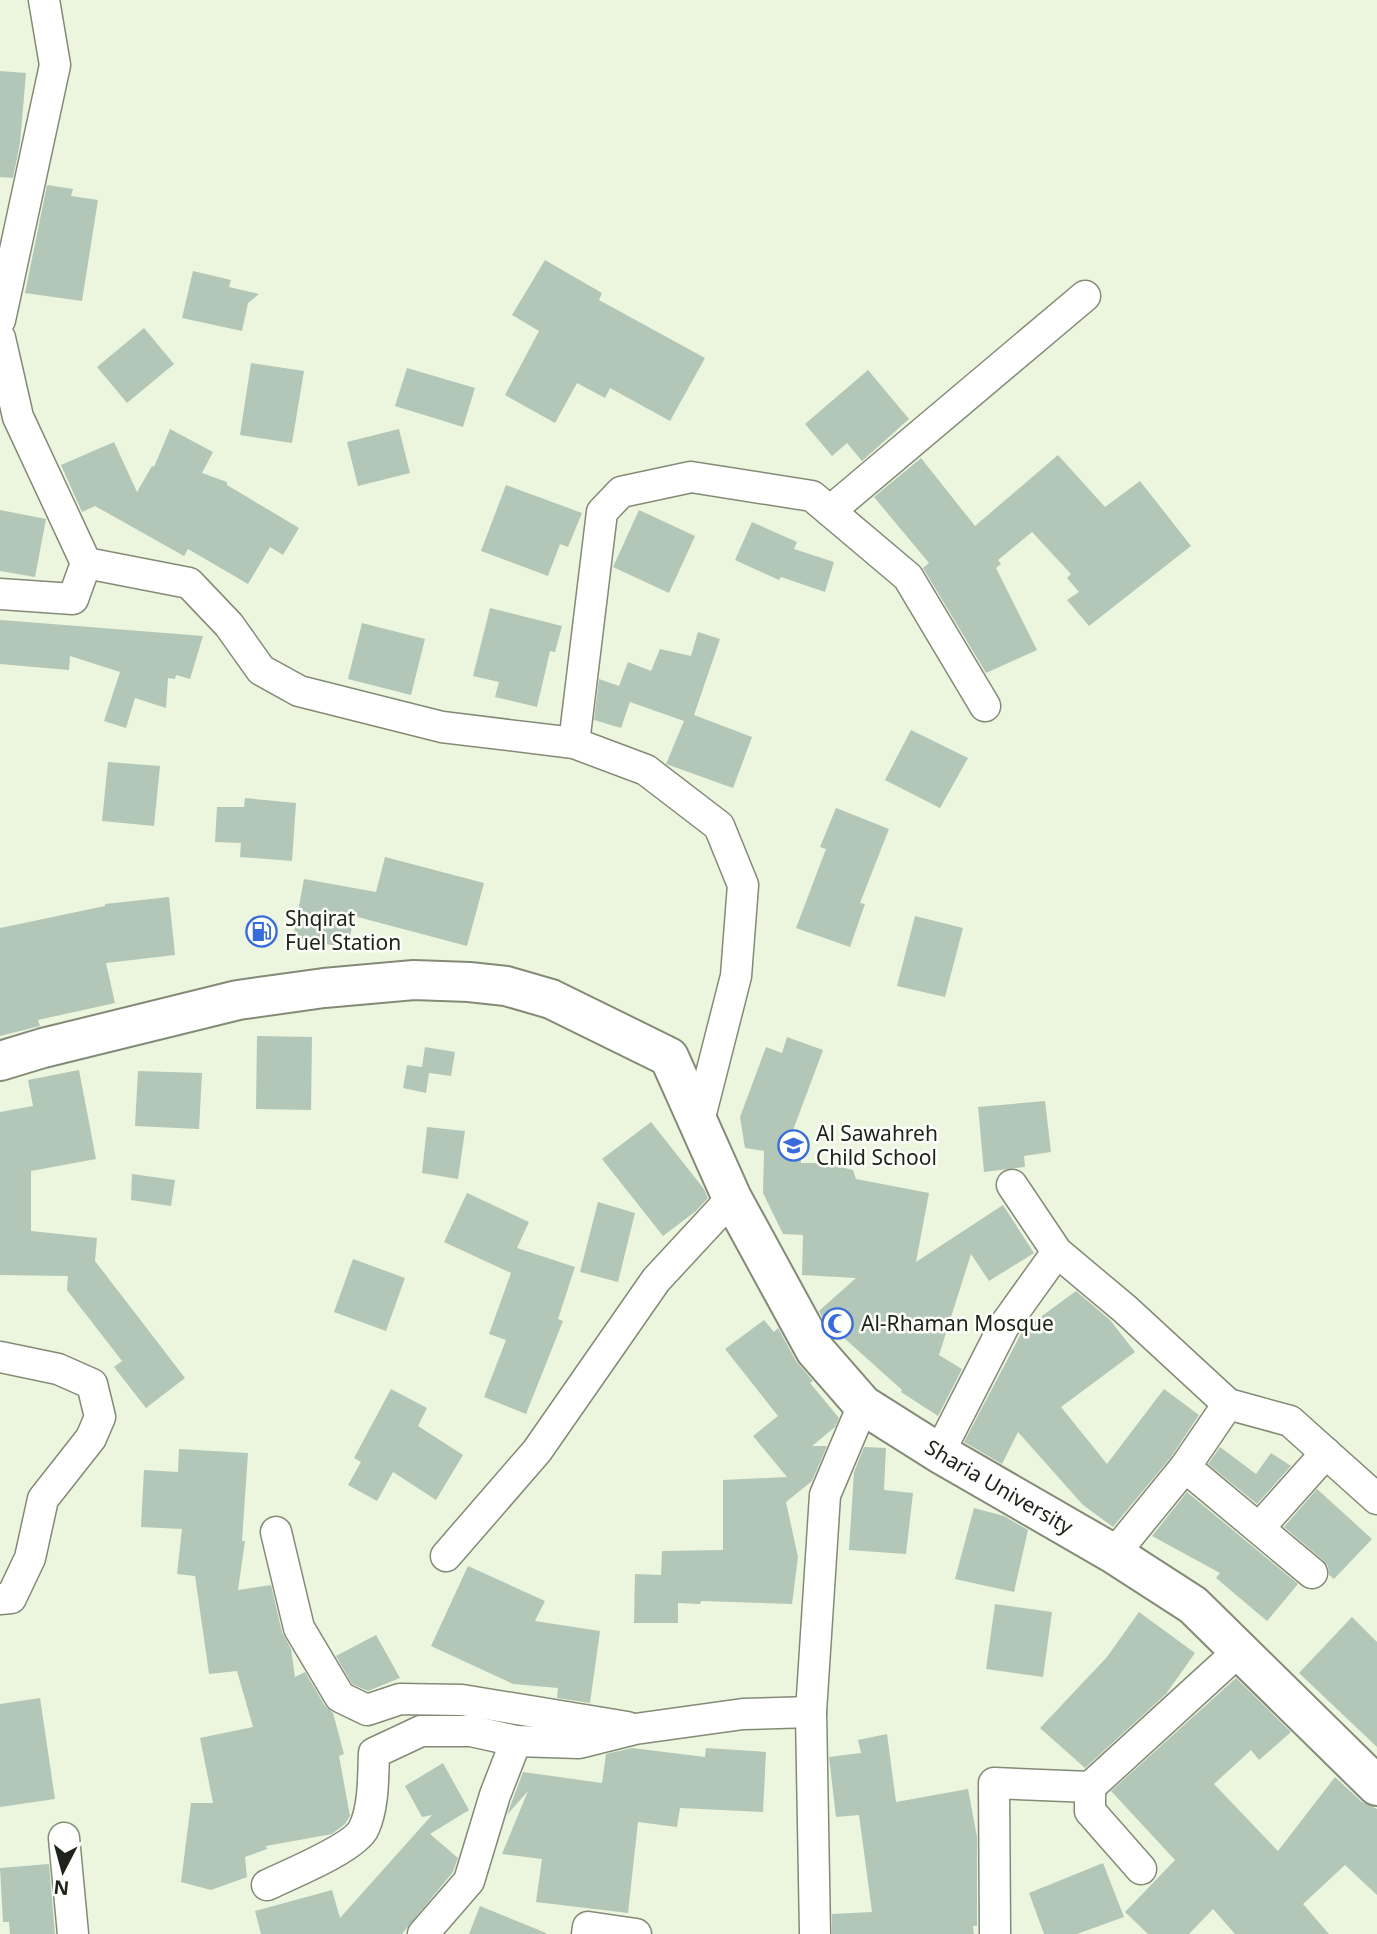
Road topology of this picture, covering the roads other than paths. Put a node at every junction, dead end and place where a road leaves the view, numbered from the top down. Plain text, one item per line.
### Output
1 (44, 0) edge
2 (1085, 296) dead end
3 (0, 320) edge
4 (0, 338) edge
5 (830, 511) junction
6 (86, 563) junction
7 (0, 594) edge
8 (985, 706) dead end
9 (574, 743) junction
10 (0, 1060) edge
11 (698, 1125) junction
12 (1012, 1185) dead end
13 (732, 1198) junction
14 (1057, 1252) junction
15 (0, 1357) edge
16 (863, 1405) junction
17 (1228, 1405) junction
18 (939, 1453) junction
19 (1326, 1453) junction
20 (1185, 1467) junction
21 (1377, 1499) edge
22 (1259, 1528) junction
23 (276, 1532) dead end
24 (1114, 1554) junction
25 (446, 1556) dead end
26 (1312, 1573) dead end
27 (0, 1599) edge
28 (1240, 1650) junction
29 (811, 1712) junction
30 (635, 1729) junction
31 (516, 1741) junction
32 (1377, 1786) edge
33 (1090, 1787) junction
34 (64, 1838) dead end
35 (1141, 1869) dead end
36 (267, 1885) dead end
37 (73, 1934) edge
38 (423, 1934) edge
39 (587, 1934) edge
40 (636, 1934) edge
41 (815, 1934) edge
42 (995, 1934) edge

1 - 3 street
2 - 5 street
4 - 6 street
5 - 8 street
5 - 9 street
6 - 7 street
6 - 9 street
9 - 11 street
10 - 11 main road, Sharia University
11 - 13 main road, Sharia University
12 - 14 street
13 - 16 main road, Sharia University
13 - 25 street
14 - 17 street
14 - 18 street
15 - 27 street
16 - 18 main road, Sharia University
16 - 29 street
17 - 19 street
17 - 20 street
18 - 24 main road, Sharia University
19 - 21 street
19 - 22 street
20 - 22 street
20 - 24 street
22 - 26 street
23 - 30 street
24 - 28 main road, Sharia University
28 - 32 main road, Sharia University
28 - 33 street
29 - 30 street
29 - 41 street
30 - 31 street
31 - 36 street
31 - 38 street
33 - 35 street
33 - 42 street
34 - 37 street
39 - 40 street

